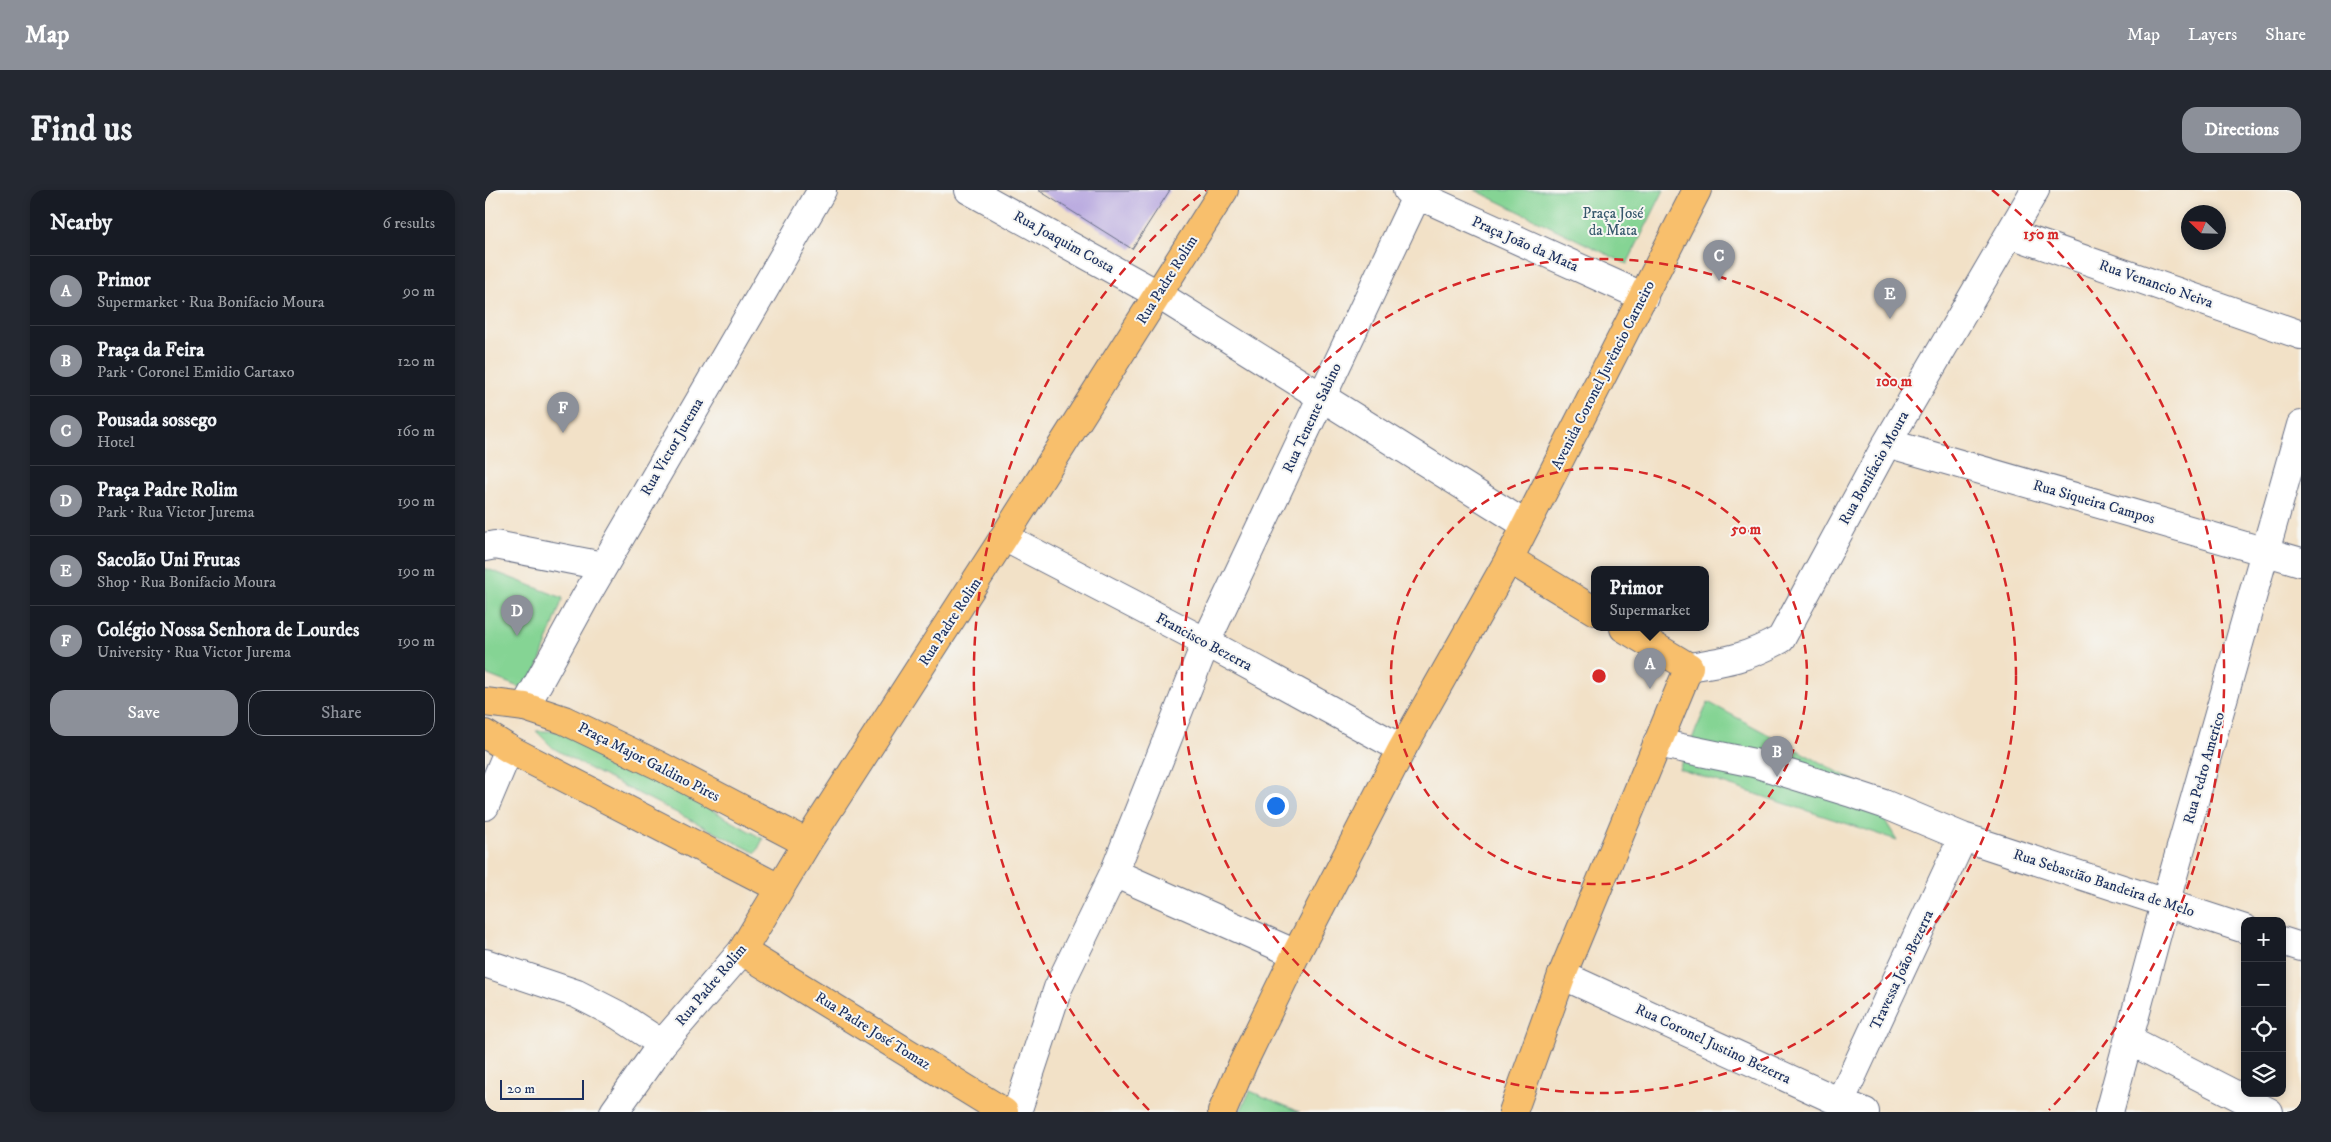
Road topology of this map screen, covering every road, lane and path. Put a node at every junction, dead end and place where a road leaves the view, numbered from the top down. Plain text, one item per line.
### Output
1 (822, 190) edge
2 (969, 190) edge
3 (1224, 190) edge
4 (1697, 190) edge
5 (2035, 190) edge
6 (1412, 192) edge
7 (2011, 234) junction
8 (1159, 295) junction
9 (1644, 297) junction
10 (2301, 335) edge
11 (1322, 397) junction
12 (2301, 425) edge
13 (1887, 443) junction
14 (1526, 525) junction
15 (1004, 537) junction
16 (485, 547) edge
17 (2266, 550) junction
18 (1509, 559) junction
19 (2301, 562) edge
20 (603, 566) junction
21 (1591, 609) edge
22 (1628, 631) edge
23 (1206, 642) junction
24 (1689, 667) junction
25 (485, 702) edge
26 (525, 706) junction
27 (485, 734) edge
28 (1657, 743) junction
29 (509, 749) junction
30 (1402, 749) junction
31 (485, 806) edge
32 (1963, 837) junction
33 (807, 844) junction
34 (1114, 873) junction
35 (779, 888) junction
36 (2165, 904) junction
37 (2241, 928) edge
38 (2286, 942) edge
39 (2301, 948) edge
40 (742, 951) junction
41 (1296, 954) junction
42 (485, 962) edge
43 (1562, 975) junction
44 (2129, 1041) junction
45 (662, 1044) junction
46 (1840, 1102) junction
47 (614, 1112) edge
48 (1004, 1112) edge
49 (1017, 1112) edge
50 (1222, 1112) edge
51 (1513, 1112) edge
52 (1865, 1112) edge
53 (2109, 1112) edge
54 (2269, 1112) edge

1 - 20 street, Rua Victor Jurema
2 - 8 street, Rua Joaquim Costa
3 - 8 main road, Rua Padre Rolim
4 - 9 main road, Avenida Coronel Juvêncio Carneiro
5 - 7 street, Rua Bonifacio Moura
6 - 9 street, Praça João da Mata
6 - 11 street, Rua Tenente Sabino
7 - 10 street, Rua Venancio Neiva
7 - 13 street, Rua Bonifacio Moura
8 - 11 street, Rua Joaquim Costa
8 - 15 main road, Rua Padre Rolim
9 - 14 main road, Avenida Coronel Juvêncio Carneiro
11 - 14 street, Rua Joaquim Costa
11 - 23 street, Rua Tenente Sabino
12 - 17 street, Rua Pedro Americo
13 - 17 street, Rua Siqueira Campos
13 - 24 street, Rua Bonifacio Moura
14 - 18 main road, Avenida Coronel Juvêncio Carneiro
15 - 23 street, Francisco Bezerra
15 - 33 main road, Rua Padre Rolim
16 - 20 street
17 - 19 street, Rua Siqueira Campos
17 - 36 street, Rua Pedro Americo
18 - 21 main road
18 - 30 main road, Avenida Coronel Juvêncio Carneiro
20 - 26 street, Rua Victor Jurema
22 - 24 main road
23 - 30 street, Francisco Bezerra
23 - 34 street, Rua Tenente Sabino
24 - 28 main road
25 - 26 main road, Praça Major Galdino Pires
26 - 33 main road, Praça Major Galdino Pires
27 - 29 main road
28 - 32 street, Rua Sebastião Bandeira de Melo
28 - 43 main road
29 - 31 street
29 - 35 main road
30 - 41 main road, Avenida Coronel Juvêncio Carneiro
32 - 36 street, Rua Sebastião Bandeira de Melo
32 - 46 street, Travessa João Bezerra
33 - 35 main road, Rua Padre Rolim
34 - 41 street
34 - 49 street, Rua Tenente Sabino
35 - 40 main road, Rua Padre Rolim
36 - 37 street, Rua Sebastião Bandeira de Melo
36 - 44 street, Rua Pedro Americo
38 - 39 street
40 - 45 street, Rua Padre Rolim
40 - 48 main road, Rua Padre José Tomaz
41 - 50 main road, Avenida Coronel Juvêncio Carneiro
42 - 45 street
43 - 46 street, Rua Coronel Justino Bezerra
43 - 51 main road
44 - 53 street, Rua Pedro Americo
44 - 54 street
45 - 47 street, Rua Padre Rolim
46 - 52 street, Rua Coronel Justino Bezerra

